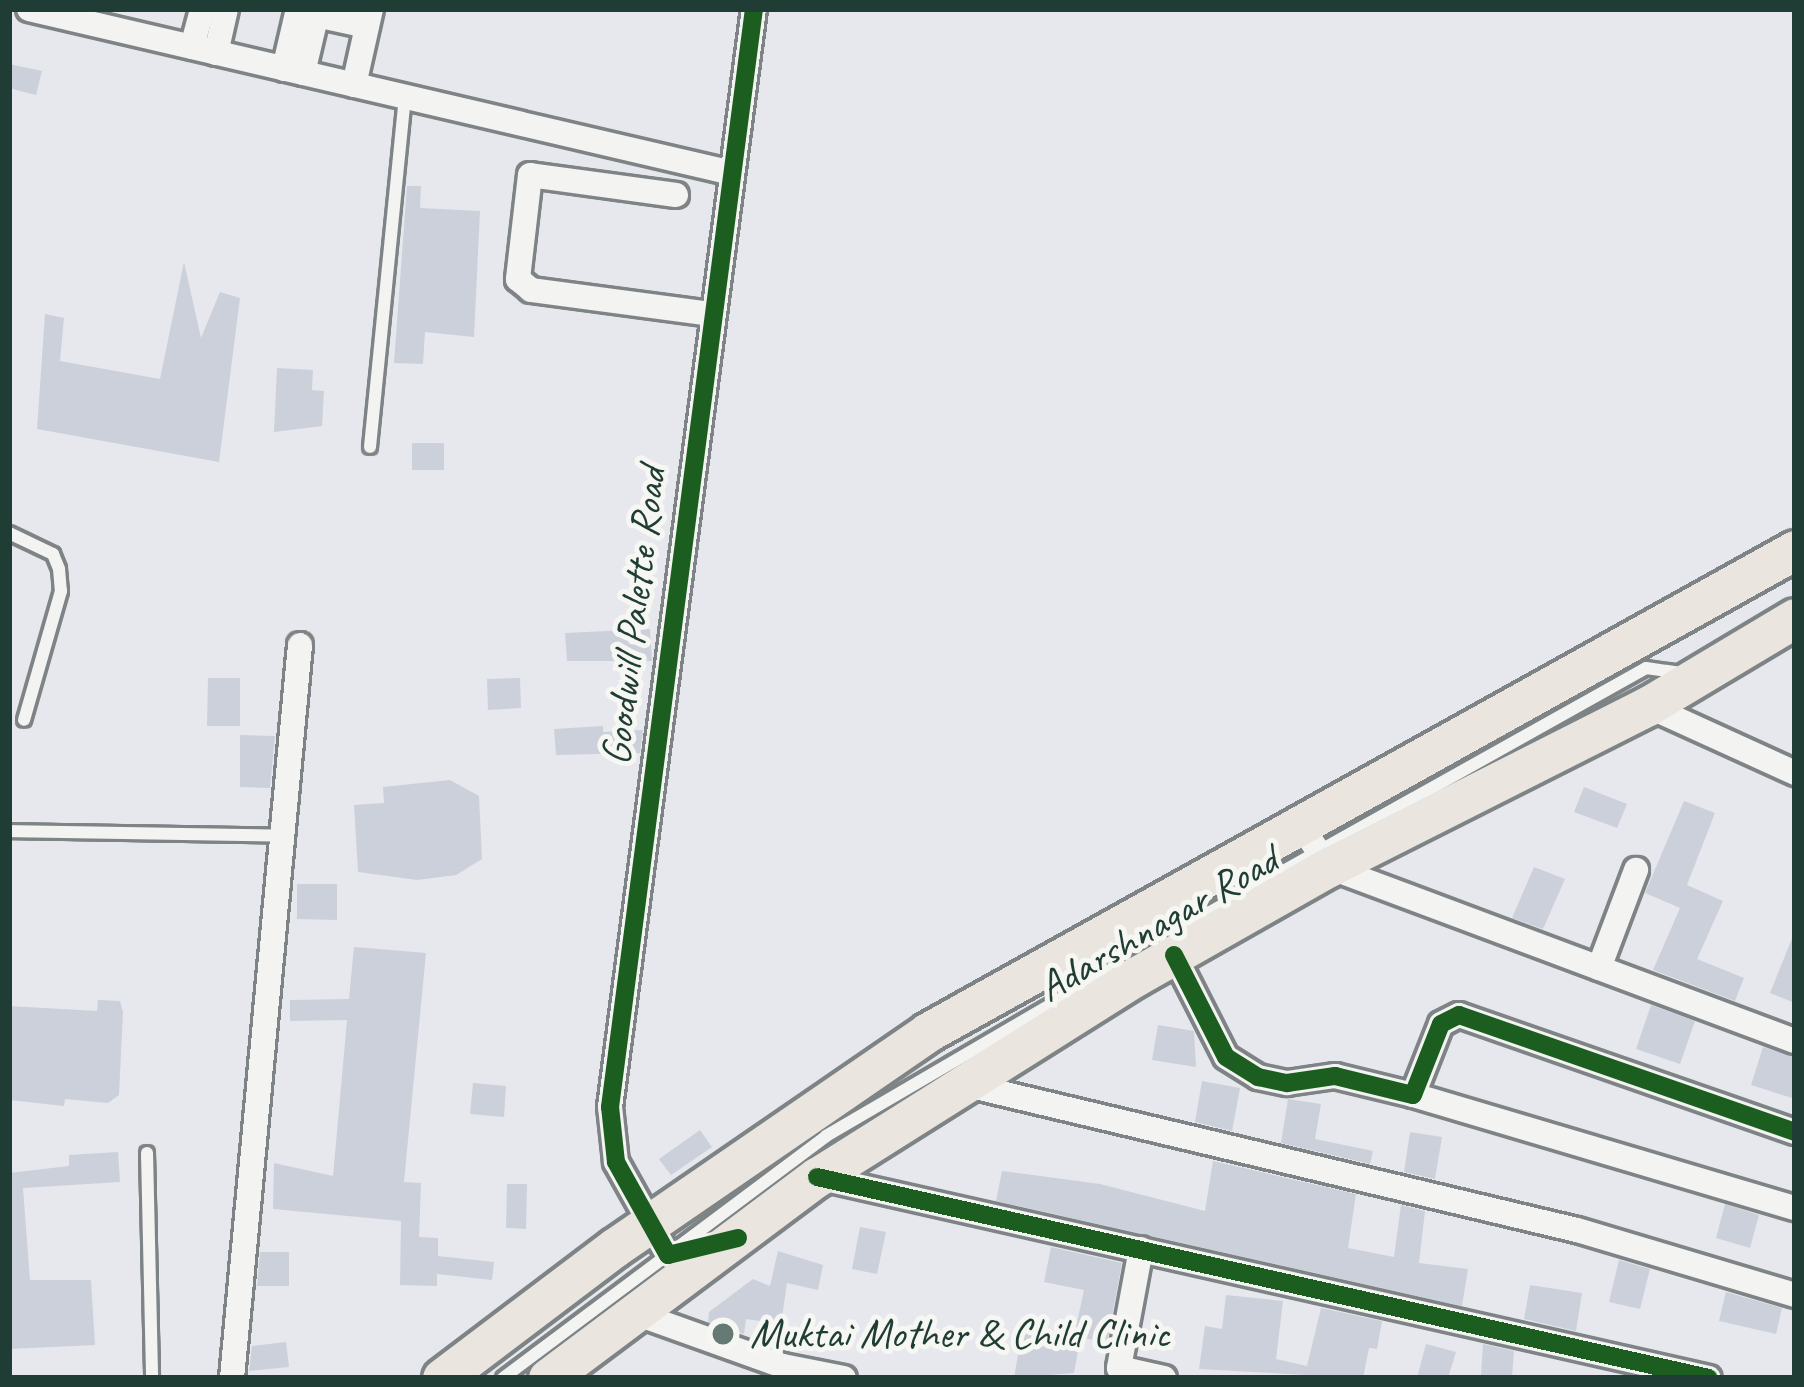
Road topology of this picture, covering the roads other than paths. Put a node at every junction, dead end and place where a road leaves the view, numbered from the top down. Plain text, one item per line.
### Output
1 (202, 9) edge
2 (226, 9) edge
3 (754, 9) edge
4 (43, 11) edge
5 (311, 11) edge
6 (369, 18) edge
7 (204, 50) junction
8 (294, 71) junction
9 (354, 85) junction
10 (405, 97) junction
11 (732, 173) junction
12 (676, 195) dead end
13 (711, 314) junction
14 (370, 447) dead end
15 (9, 533) edge
16 (1795, 550) edge
17 (1795, 618) edge
18 (1656, 627) junction
19 (300, 646) dead end
20 (1647, 687) junction
21 (24, 720) dead end
22 (1795, 773) edge
23 (9, 831) edge
24 (282, 836) junction
25 (1316, 847) junction
26 (1636, 870) dead end
27 (1169, 947) junction
28 (1125, 962) dead end
29 (1599, 968) junction
30 (1795, 1041) edge
31 (961, 1084) junction
32 (1413, 1095) junction
33 (1795, 1132) edge
34 (147, 1153) dead end
35 (817, 1177) junction
36 (1795, 1208) edge
37 (738, 1238) junction
38 (658, 1240) junction
39 (1141, 1249) junction
40 (1795, 1295) edge
41 (632, 1312) junction
42 (152, 1378) edge
43 (232, 1378) edge
44 (442, 1378) edge
45 (503, 1378) edge
46 (548, 1378) edge
47 (844, 1378) edge
48 (1164, 1378) edge
49 (1709, 1378) edge

1 - 7 street
2 - 7 street
3 - 11 street, Goodwill Palette Road
4 - 7 street
5 - 6 street
5 - 8 street
6 - 9 street
7 - 8 street
8 - 9 street
9 - 10 street
10 - 11 street
10 - 14 lane
11 - 13 street, Goodwill Palette Road
12 - 13 street
13 - 38 street, Goodwill Palette Road
15 - 21 lane
16 - 18 main road, Adarshnagar Road
17 - 20 main road, Adarshnagar Road
18 - 20 lane
18 - 25 main road, Adarshnagar Road
19 - 24 street
20 - 22 street
20 - 25 main road, Adarshnagar Road
23 - 24 lane
24 - 43 street
25 - 27 main road, Adarshnagar Road
25 - 29 street
25 - 38 main road, Adarshnagar Road
26 - 29 street
27 - 31 main road, Adarshnagar Road
27 - 32 street
28 - 38 lane
29 - 30 street
31 - 35 main road, Adarshnagar Road
31 - 40 street
32 - 33 street
32 - 36 street
34 - 42 lane
35 - 37 main road, Adarshnagar Road
35 - 39 street
37 - 38 street
37 - 41 main road, Adarshnagar Road
38 - 44 main road, Adarshnagar Road
38 - 45 lane
39 - 48 street
39 - 49 street
41 - 46 main road, Adarshnagar Road
41 - 47 street

